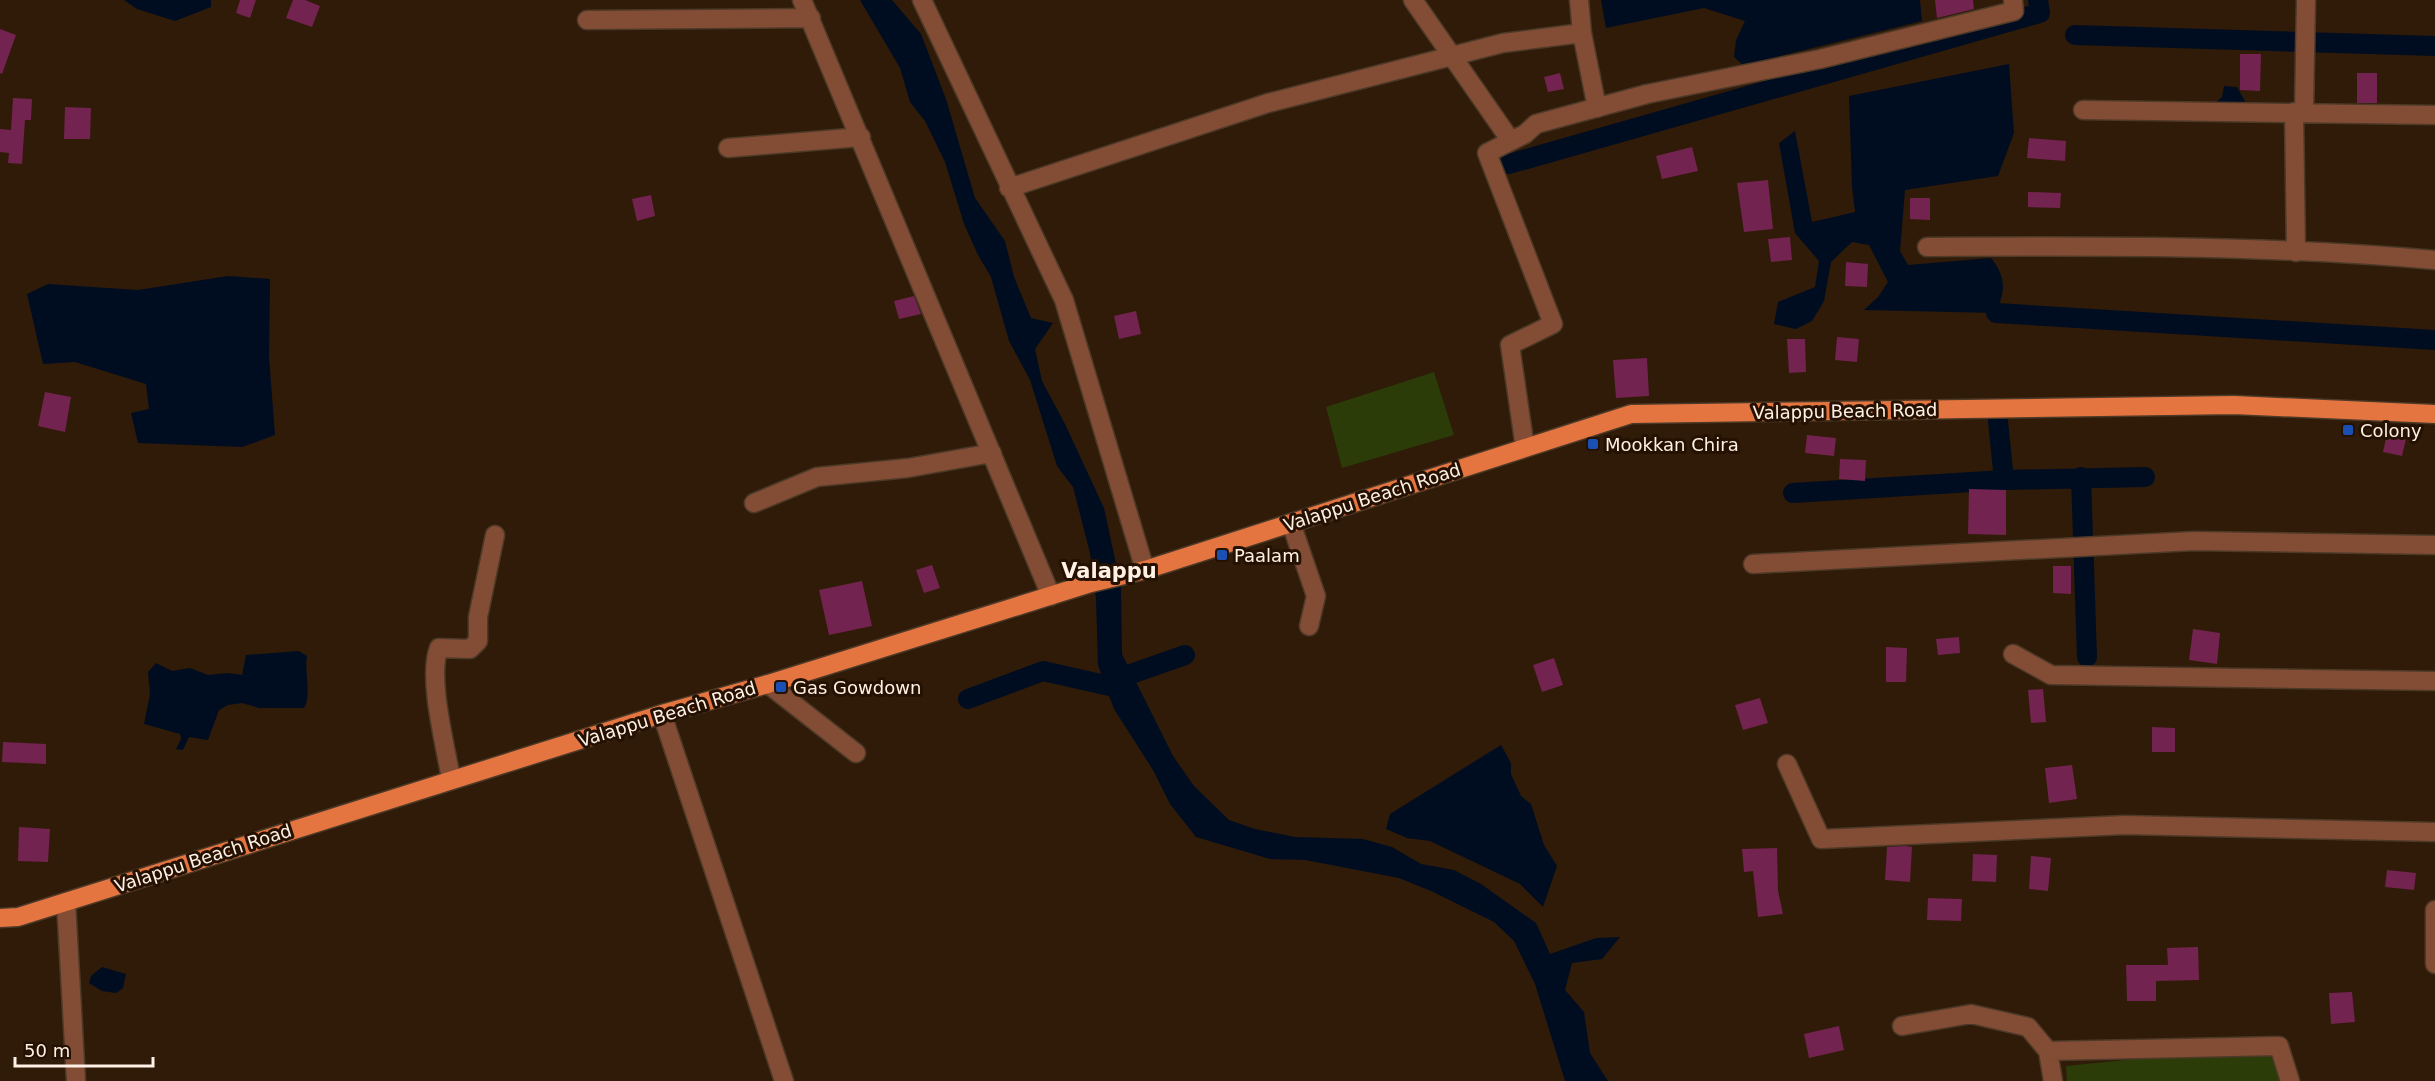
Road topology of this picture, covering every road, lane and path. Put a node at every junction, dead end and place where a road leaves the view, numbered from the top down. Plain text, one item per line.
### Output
1 (802, 0) edge
2 (922, 0) edge
3 (1413, 0) edge
4 (1579, 0) edge
5 (2013, 0) edge
6 (2307, 0) edge
7 (812, 18) junction
8 (587, 20) dead end
9 (1582, 33) junction
10 (1451, 56) junction
11 (1598, 108) junction
12 (2083, 110) dead end
13 (2299, 112) junction
14 (2435, 115) edge
15 (861, 137) junction
16 (1511, 141) junction
17 (728, 148) dead end
18 (1009, 188) junction
19 (1928, 247) dead end
20 (2296, 252) junction
21 (2435, 260) edge
22 (2435, 414) edge
23 (1525, 448) junction
24 (993, 453) junction
25 (754, 503) dead end
26 (1291, 524) junction
27 (495, 534) dead end
28 (2435, 545) edge
29 (1753, 564) dead end
30 (1145, 570) junction
31 (1051, 596) junction
32 (1309, 626) dead end
33 (2013, 654) dead end
34 (2435, 681) edge
35 (768, 684) junction
36 (662, 714) junction
37 (856, 753) dead end
38 (1787, 764) dead end
39 (451, 779) junction
40 (2435, 832) edge
41 (66, 902) junction
42 (2435, 910) edge
43 (0, 918) edge
44 (2435, 964) edge
45 (1902, 1026) dead end
46 (2048, 1051) junction
47 (76, 1081) edge
48 (784, 1081) edge
49 (2053, 1081) edge
50 (2290, 1081) edge

1 - 7 street
2 - 18 street
3 - 10 street
4 - 9 street
5 - 11 street
6 - 13 street
7 - 8 street
7 - 15 street
9 - 10 street
9 - 11 street
10 - 16 street
10 - 18 street
11 - 16 street
12 - 13 street
13 - 14 street
13 - 20 street
15 - 17 street
15 - 24 street
16 - 23 street
18 - 30 street
19 - 20 street
20 - 21 street
22 - 23 main road, Valappu Beach Road
23 - 26 main road, Valappu Beach Road
24 - 25 street
24 - 31 street
26 - 30 main road, Valappu Beach Road
26 - 32 street
27 - 39 street
28 - 29 street
30 - 31 main road, Valappu Beach Road
31 - 35 main road, Valappu Beach Road
33 - 34 street
35 - 36 main road, Valappu Beach Road
35 - 37 street
36 - 39 main road, Valappu Beach Road
36 - 48 street
38 - 40 street
39 - 41 main road, Valappu Beach Road
41 - 43 main road, Valappu Beach Road
41 - 47 street
42 - 44 street
45 - 46 street
46 - 49 street
46 - 50 street

